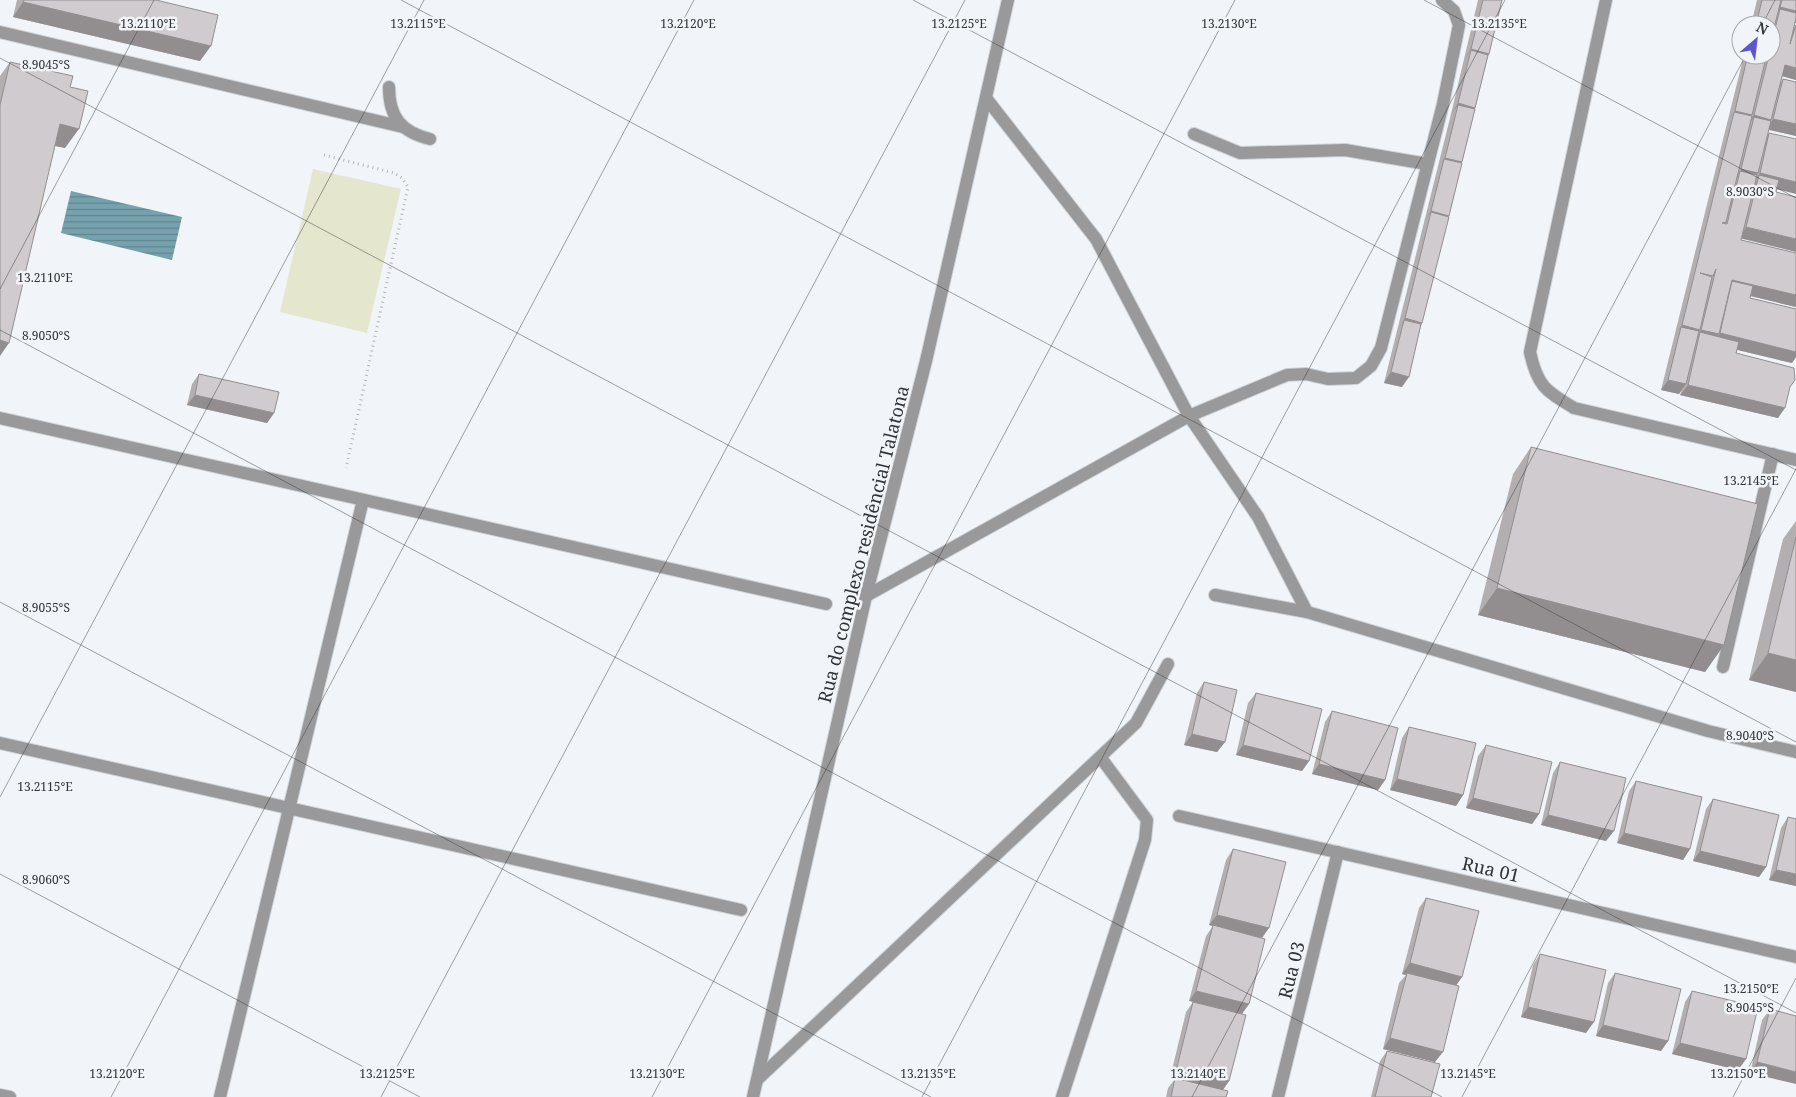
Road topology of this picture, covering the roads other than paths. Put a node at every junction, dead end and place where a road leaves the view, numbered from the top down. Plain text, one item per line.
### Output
1 (1008, 0) edge
2 (1443, 0) edge
3 (1606, 0) edge
4 (0, 32) edge
5 (389, 86) dead end
6 (986, 98) junction
7 (403, 127) junction
8 (1194, 134) dead end
9 (430, 139) dead end
10 (1427, 164) junction
11 (1189, 416) junction
12 (0, 418) edge
13 (1773, 454) junction
14 (1796, 460) edge
15 (363, 500) junction
16 (1215, 594) dead end
17 (866, 596) junction
18 (826, 604) dead end
19 (1307, 612) junction
20 (1168, 664) dead end
21 (1722, 667) edge
22 (0, 743) edge
23 (1796, 752) edge
24 (1101, 758) junction
25 (289, 809) junction
26 (1179, 816) dead end
27 (1338, 852) junction
28 (740, 910) dead end
29 (1796, 958) edge
30 (758, 1079) junction
31 (0, 1095) edge
32 (10, 1097) edge
33 (220, 1097) edge
34 (753, 1097) edge
35 (1062, 1097) edge
36 (1278, 1097) edge

1 - 6 street, Rua do complexo residêncial Talatona
2 - 10 street
3 - 13 street
4 - 7 street
5 - 7 street
6 - 11 street
6 - 17 street, Rua do complexo residêncial Talatona
7 - 9 street
8 - 10 street
10 - 11 street
11 - 17 street
11 - 19 street
12 - 15 street
13 - 14 street
13 - 21 street
15 - 18 street
15 - 25 street
16 - 19 street
17 - 30 street, Rua do complexo residêncial Talatona
19 - 23 street
20 - 24 street
22 - 25 street
24 - 30 street
24 - 35 street
25 - 28 street
25 - 33 street
26 - 27 street, Rua 01
27 - 29 street, Rua 01
27 - 36 street, Rua 03
30 - 34 street, Rua do complexo residêncial Talatona
31 - 32 street

